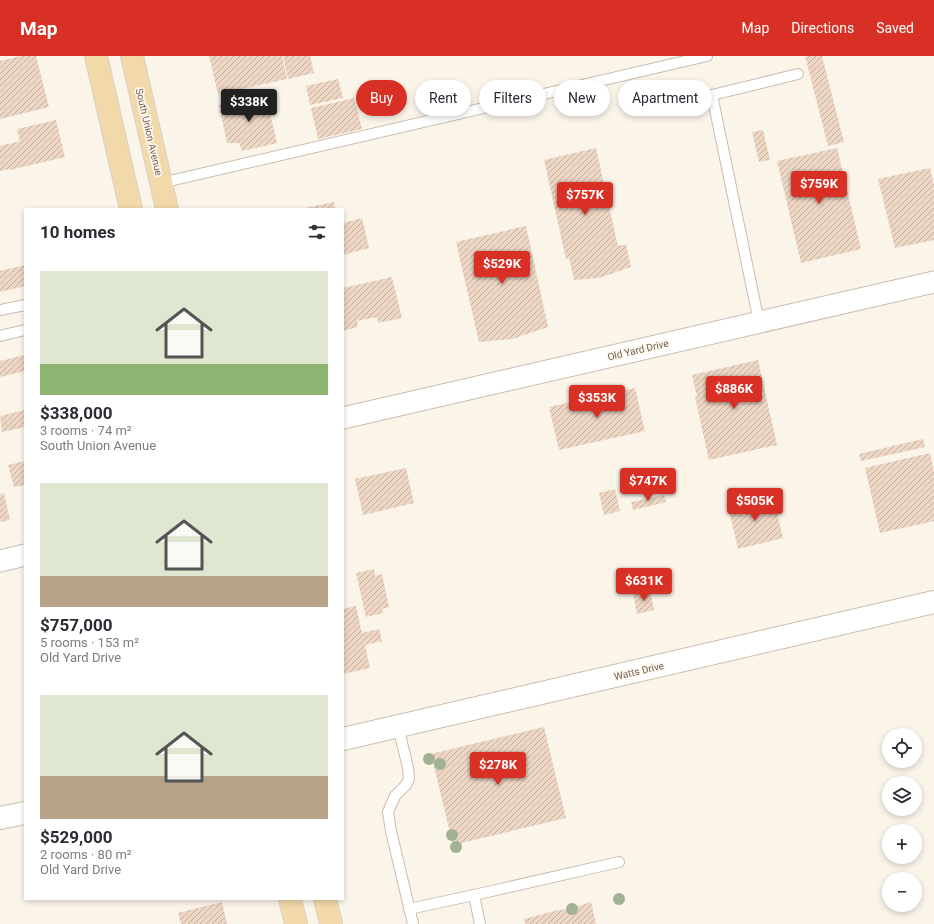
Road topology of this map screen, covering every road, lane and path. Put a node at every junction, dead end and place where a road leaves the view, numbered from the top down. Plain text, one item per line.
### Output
1 (96, 56) edge
2 (708, 56) edge
3 (130, 58) edge
4 (798, 74) dead end
5 (161, 183) junction
6 (131, 208) edge
7 (167, 208) edge
8 (934, 282) edge
9 (24, 305) edge
10 (0, 310) edge
11 (759, 322) junction
12 (24, 330) edge
13 (0, 336) edge
14 (344, 418) edge
15 (24, 555) edge
16 (0, 561) edge
17 (934, 602) edge
18 (398, 726) junction
19 (344, 739) edge
20 (24, 813) edge
21 (0, 818) edge
22 (619, 862) dead end
23 (474, 894) junction
24 (290, 900) edge
25 (325, 900) edge
26 (409, 909) junction
27 (296, 924) edge
28 (331, 924) edge
29 (413, 924) edge
30 (480, 924) edge

1 - 6 main road
2 - 5 lane
3 - 5 main road, South Union Avenue
4 - 11 lane
5 - 7 main road, South Union Avenue
8 - 11 street, Old Yard Drive
9 - 10 lane
11 - 14 street, Old Yard Drive
12 - 13 lane
15 - 16 street
17 - 18 street, Watts Drive
18 - 19 street, Watts Drive
18 - 26 lane
20 - 21 street
22 - 23 lane
23 - 26 lane
23 - 30 lane
24 - 27 main road
25 - 28 main road
26 - 29 lane

